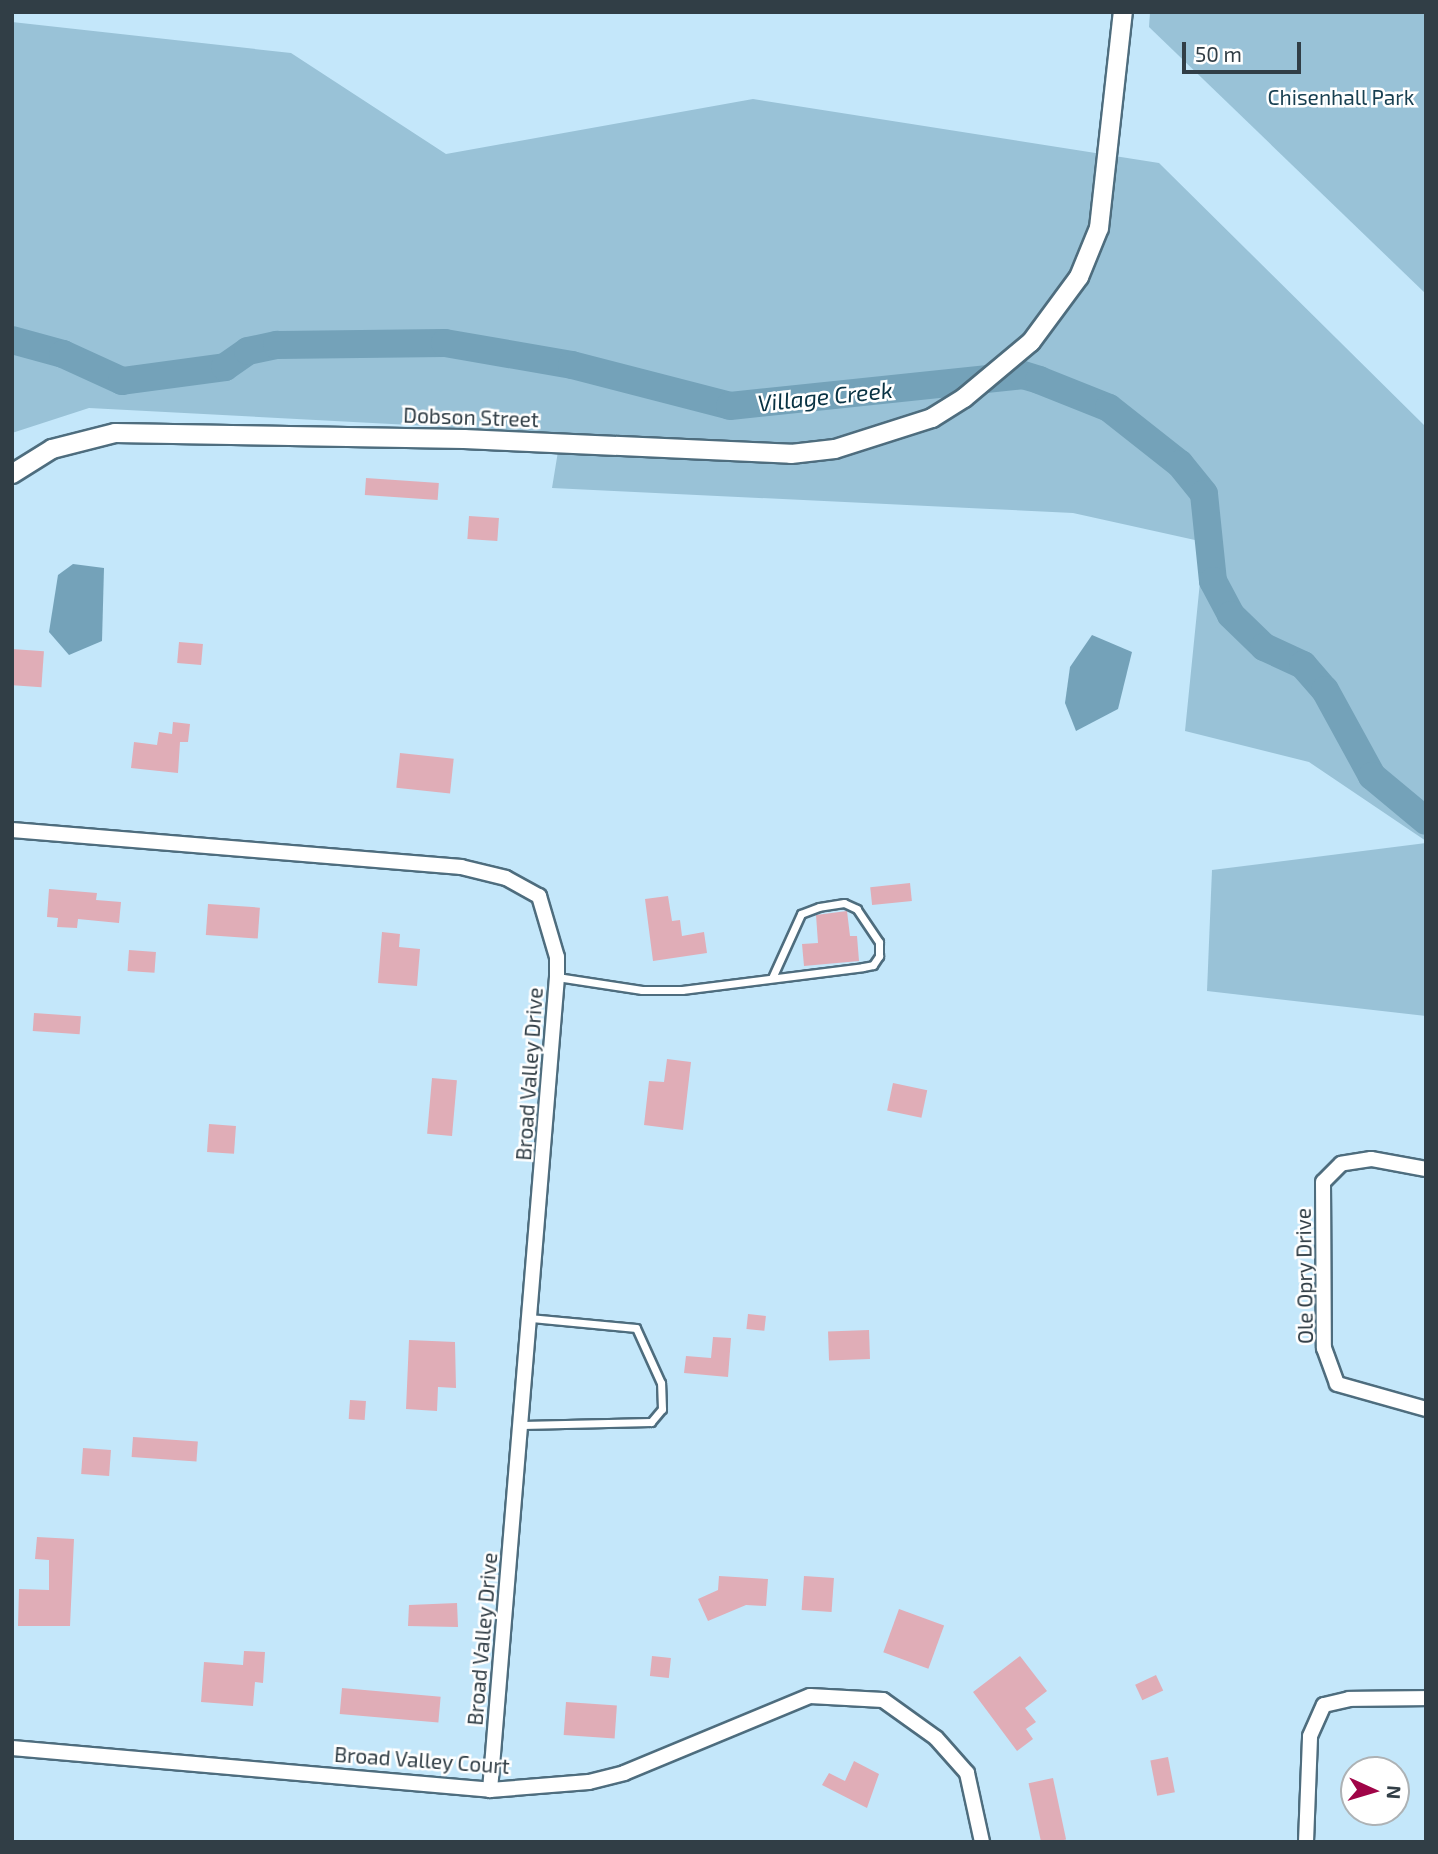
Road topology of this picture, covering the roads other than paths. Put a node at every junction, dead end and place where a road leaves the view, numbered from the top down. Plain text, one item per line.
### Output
1 (1123, 12) edge
2 (12, 474) edge
3 (12, 830) edge
4 (557, 977) junction
5 (772, 978) junction
6 (1426, 1170) edge
7 (531, 1318) junction
8 (1426, 1409) edge
9 (522, 1425) junction
10 (1426, 1698) edge
11 (12, 1748) edge
12 (491, 1790) junction
13 (982, 1842) edge
14 (1306, 1842) edge

1 - 2 street, Dobson Street
3 - 4 street, Broad Valley Drive
4 - 5 lane
4 - 7 street, Broad Valley Drive
5 - 5 lane
6 - 8 street, Ole Opry Drive
7 - 9 street, Broad Valley Drive
7 - 9 lane
9 - 12 street, Broad Valley Drive
10 - 14 street
11 - 12 street, Broad Valley Court
12 - 13 street, Broad Valley Court

